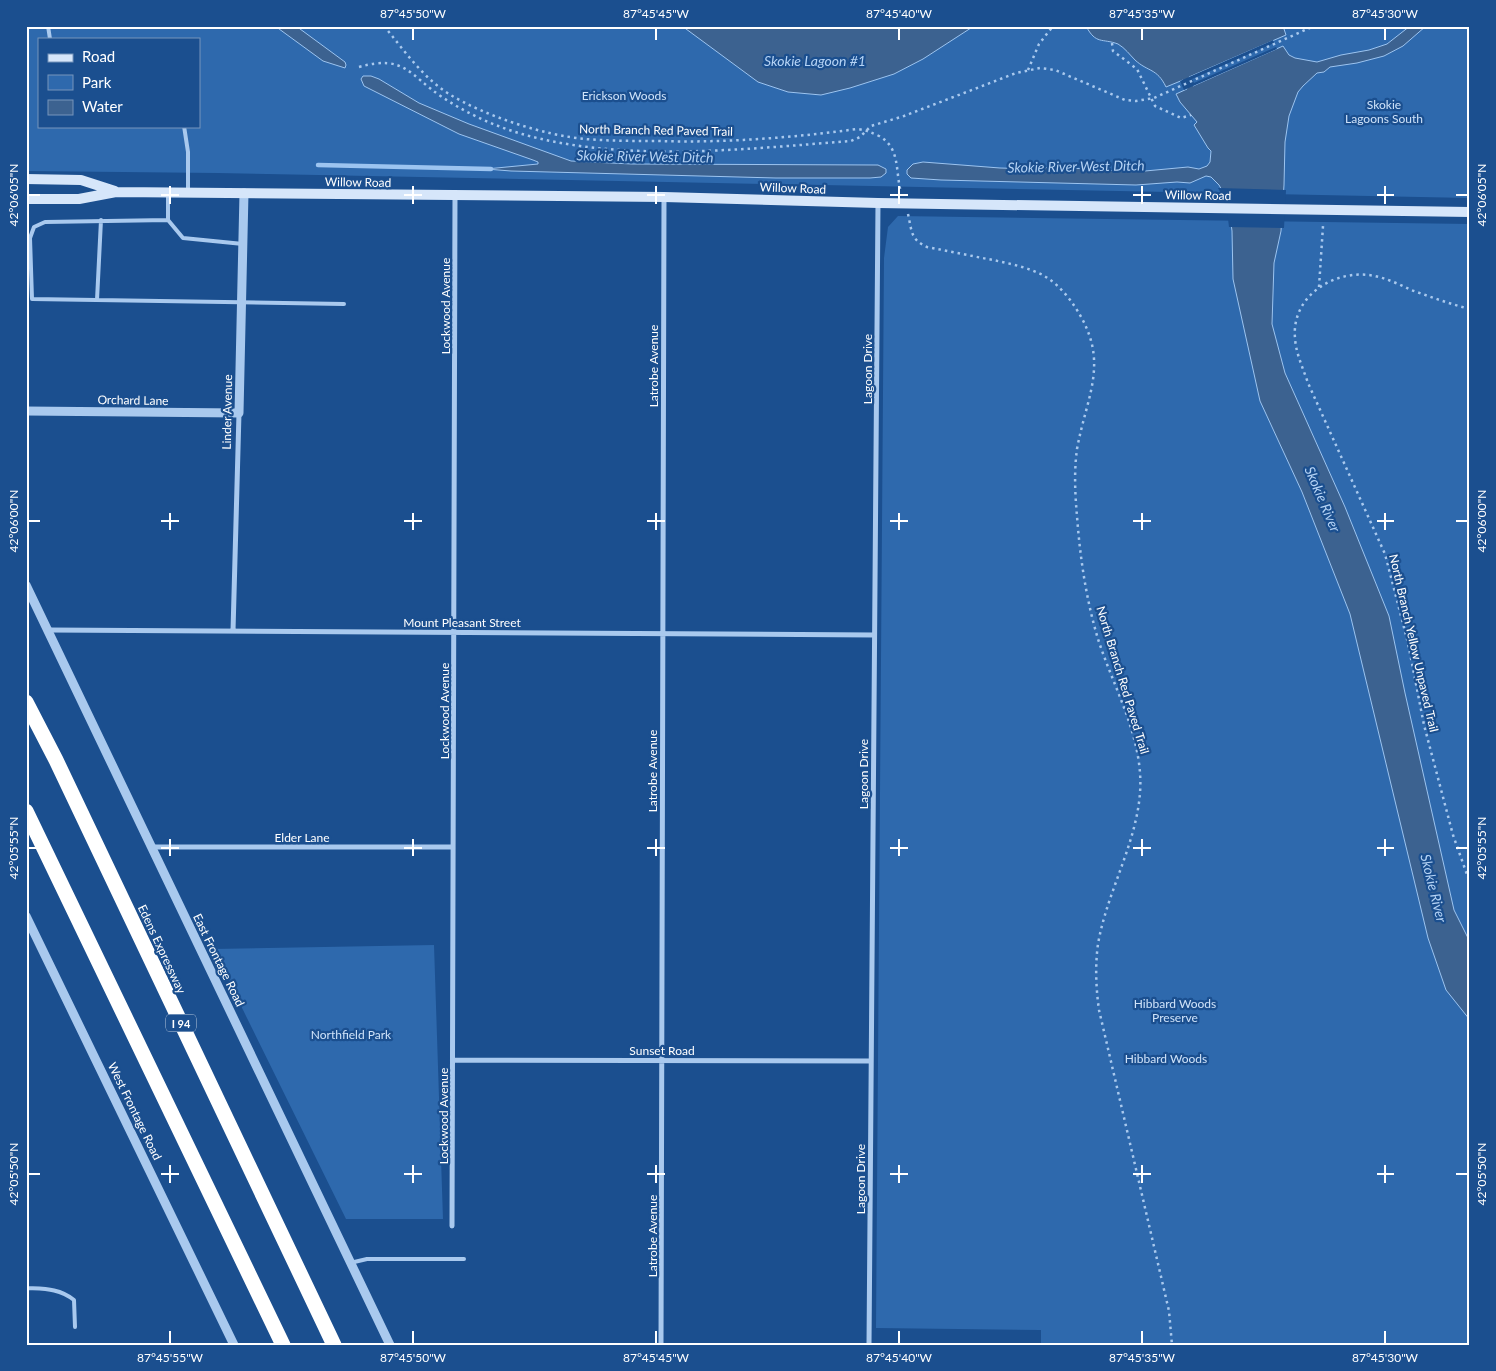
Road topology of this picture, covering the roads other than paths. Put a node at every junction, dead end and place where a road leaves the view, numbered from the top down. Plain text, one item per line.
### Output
1 (184, 128) edge
2 (26, 179) edge
3 (116, 192) junction
4 (168, 192) junction
5 (188, 192) junction
6 (244, 193) junction
7 (455, 195) junction
8 (664, 197) junction
9 (26, 199) edge
10 (878, 203) junction
11 (1470, 212) edge
12 (101, 220) junction
13 (168, 220) junction
14 (243, 244) junction
15 (28, 249) edge
16 (26, 288) edge
17 (32, 288) junction
18 (97, 300) junction
19 (242, 302) junction
20 (344, 304) dead end
21 (26, 411) edge
22 (239, 413) junction
23 (26, 586) edge
24 (49, 630) junction
25 (233, 631) junction
26 (454, 632) junction
27 (663, 634) junction
28 (874, 635) junction
29 (26, 702) edge
30 (26, 811) edge
31 (150, 847) junction
32 (453, 847) junction
33 (26, 916) edge
34 (453, 1060) junction
35 (662, 1060) junction
36 (871, 1061) junction
37 (452, 1226) dead end
38 (464, 1259) dead end
39 (350, 1263) junction
40 (26, 1288) edge
41 (75, 1327) dead end
42 (234, 1345) edge
43 (283, 1345) edge
44 (334, 1345) edge
45 (390, 1345) edge
46 (661, 1345) edge
47 (868, 1345) edge

1 - 5 lane
2 - 3 main road, Willow Road
3 - 4 main road, Willow Road
3 - 9 main road, Willow Road
4 - 5 main road, Willow Road
4 - 13 lane
5 - 6 main road, Willow Road
6 - 7 main road, Willow Road
6 - 14 street, Linder Avenue
7 - 8 main road, Willow Road
7 - 26 street, Lockwood Avenue
8 - 10 main road, Willow Road
8 - 27 street, Latrobe Avenue
10 - 11 main road, Willow Road
10 - 28 street, Lagoon Drive
12 - 13 lane
12 - 15 lane
12 - 18 lane
13 - 14 lane
14 - 19 street, Linder Avenue
15 - 17 lane
16 - 17 lane
17 - 18 lane
18 - 19 lane
19 - 20 lane
19 - 22 street, Linder Avenue
21 - 22 street, Orchard Lane
22 - 25 street, Linder Avenue
23 - 24 street, East Frontage Road
24 - 25 street, Mount Pleasant Street
24 - 31 street, East Frontage Road
25 - 26 street, Mount Pleasant Street
26 - 27 street, Mount Pleasant Street
26 - 32 street, Lockwood Avenue
27 - 28 street, Mount Pleasant Street
27 - 35 street, Latrobe Avenue
28 - 36 street, Lagoon Drive
29 - 44 highway, Edens Expressway / I 94
30 - 43 highway
31 - 32 street, Elder Lane
31 - 39 street, East Frontage Road
32 - 34 street, Lockwood Avenue
33 - 42 street, West Frontage Road
34 - 35 street, Sunset Road
34 - 37 street, Lockwood Avenue
35 - 36 street, Sunset Road
35 - 46 street, Latrobe Avenue
36 - 47 street, Lagoon Drive
38 - 39 lane
39 - 45 street, East Frontage Road
40 - 41 lane

